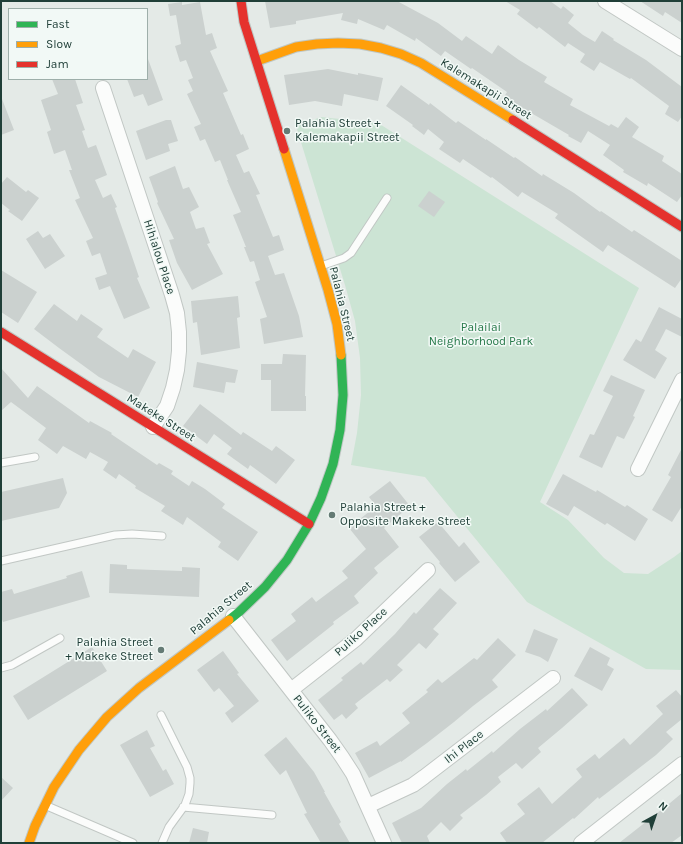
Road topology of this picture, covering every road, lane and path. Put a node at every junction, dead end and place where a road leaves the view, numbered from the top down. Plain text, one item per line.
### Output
1 (241, 1) edge
2 (605, 1) edge
3 (682, 49) edge
4 (258, 61) junction
5 (103, 88) dead end
6 (387, 198) dead end
7 (682, 227) edge
8 (321, 266) junction
9 (1, 332) edge
10 (682, 380) edge
11 (152, 427) junction
12 (34, 457) dead end
13 (1, 463) edge
14 (638, 469) dead end
15 (309, 524) junction
16 (162, 536) dead end
17 (1, 561) edge
18 (428, 570) dead end
19 (233, 616) junction
20 (60, 638) dead end
21 (1, 668) edge
22 (553, 678) dead end
23 (291, 690) junction
24 (161, 715) dead end
25 (682, 764) edge
26 (45, 805) junction
27 (368, 806) junction
28 (184, 807) junction
29 (272, 815) dead end
30 (29, 843) edge
31 (133, 843) edge
32 (162, 843) edge
33 (384, 843) edge
34 (581, 843) edge

1 - 4 street, Palahia Street
2 - 3 street
4 - 7 street, Kalemakapii Street
4 - 8 street, Palahia Street
5 - 11 street, Hihialou Place
6 - 8 lane
8 - 15 street, Palahia Street
9 - 11 street, Makeke Street
10 - 14 street
11 - 15 street, Makeke Street
12 - 13 lane
15 - 19 street, Palahia Street
16 - 17 lane
18 - 23 street, Puliko Place
19 - 23 street, Puliko Street
19 - 26 street, Palahia Street
20 - 21 lane
22 - 27 street, Ihi Place
23 - 27 street, Puliko Street
24 - 28 lane
25 - 34 street
26 - 30 street, Palahia Street
26 - 31 lane
27 - 33 street, Puliko Street
28 - 29 lane
28 - 32 lane

